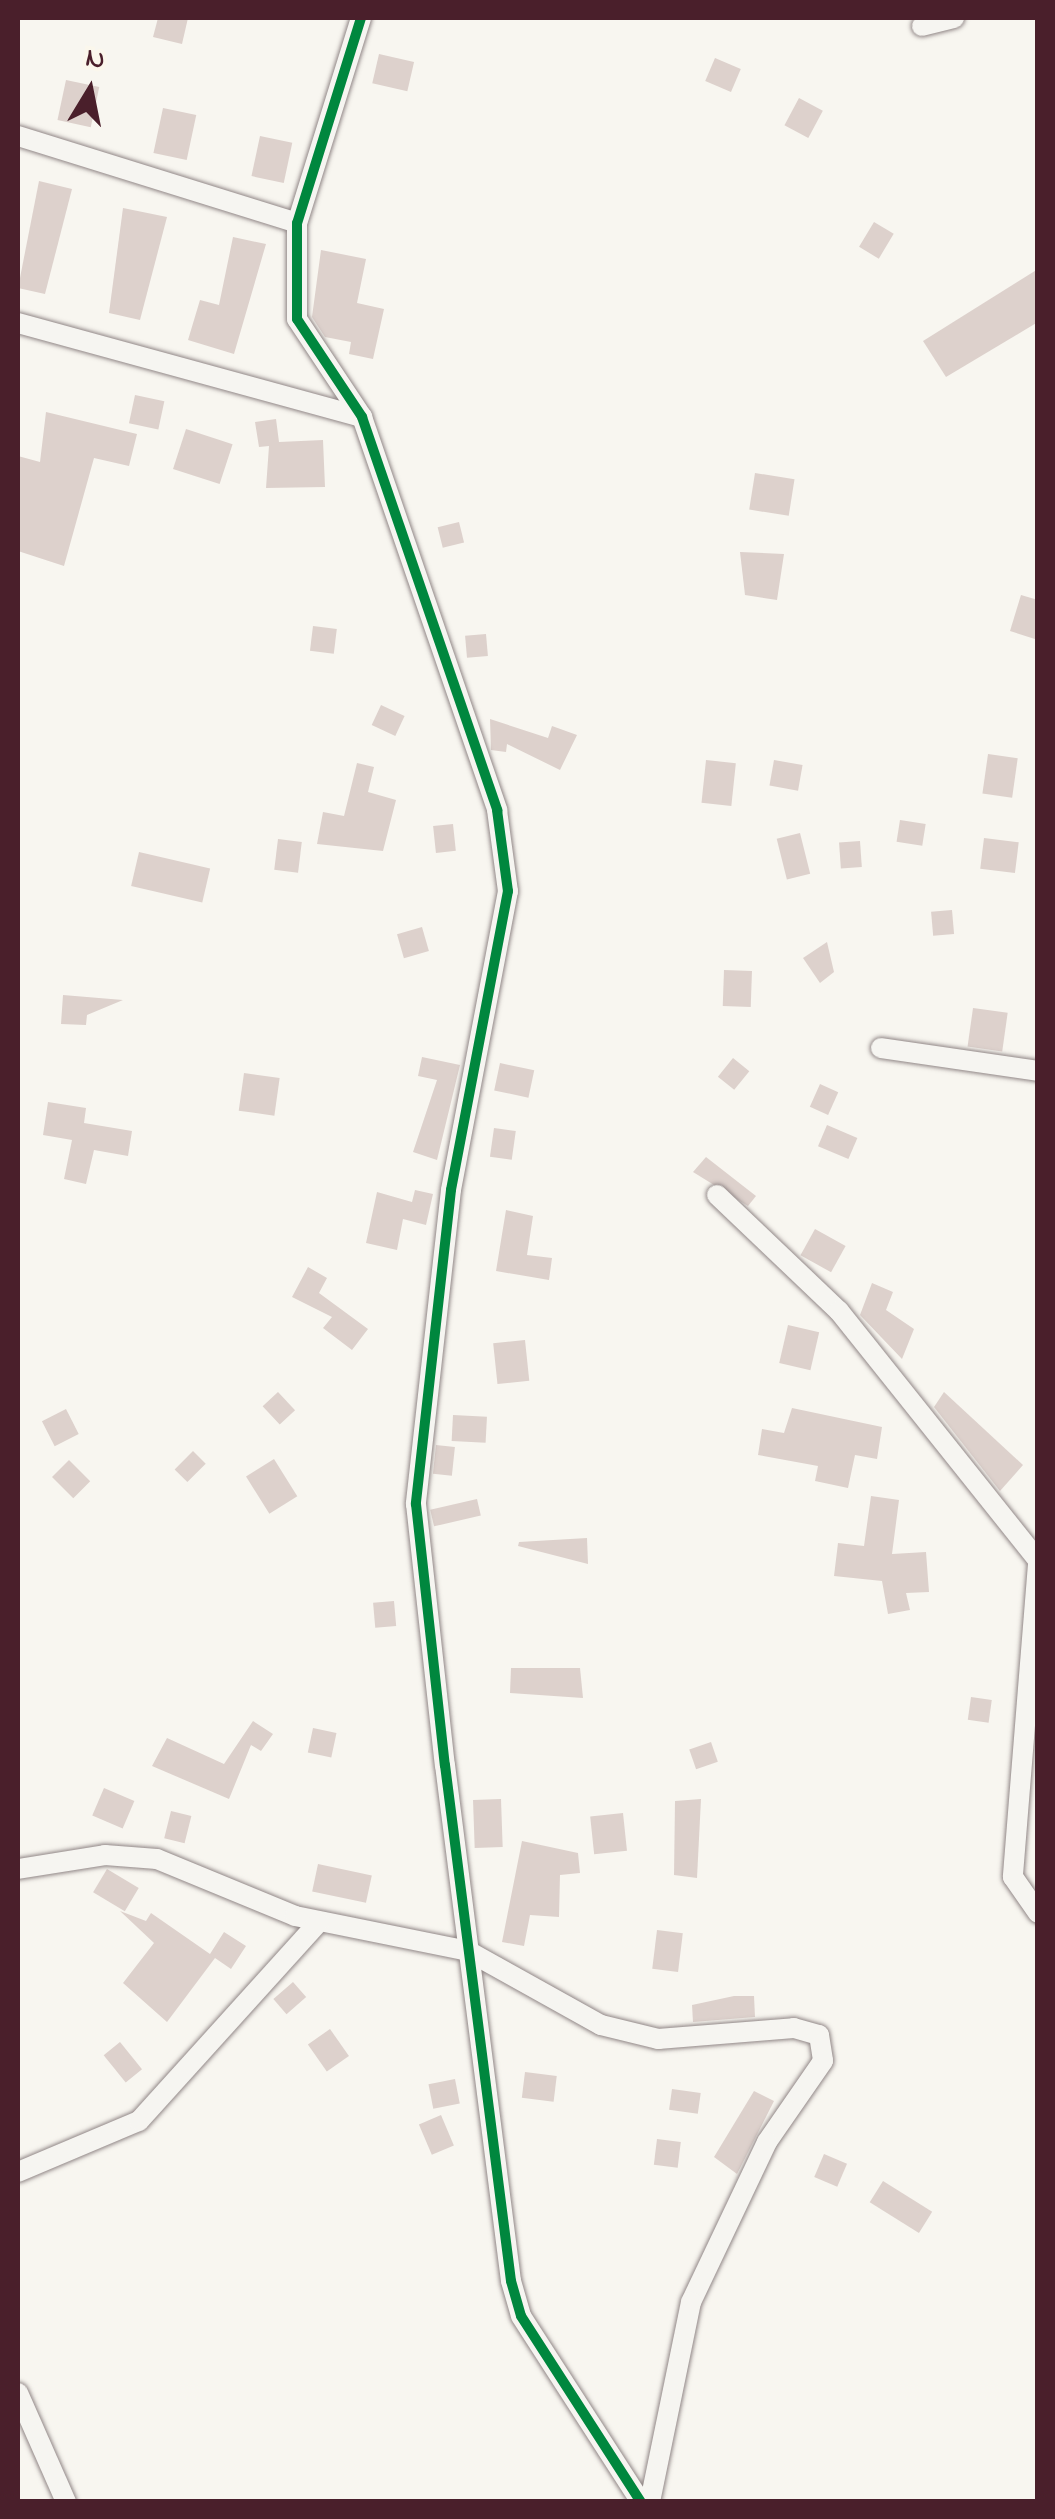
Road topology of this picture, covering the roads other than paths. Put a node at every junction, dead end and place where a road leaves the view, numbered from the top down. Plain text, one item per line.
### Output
1 (362, 18) edge
2 (954, 18) edge
3 (922, 26) dead end
4 (18, 136) edge
5 (297, 223) junction
6 (18, 323) edge
7 (362, 417) junction
8 (881, 1048) dead end
9 (1038, 1071) edge
10 (717, 1195) dead end
11 (1038, 1562) edge
12 (1030, 1726) edge
13 (18, 1869) edge
14 (1038, 1913) edge
15 (319, 1922) junction
16 (468, 1951) junction
17 (18, 2172) edge
18 (18, 2393) edge
19 (66, 2502) edge
20 (641, 2502) edge
21 (650, 2502) edge

1 - 5 street
2 - 3 street
4 - 5 street
5 - 7 street
6 - 7 street
7 - 16 street
8 - 9 street
10 - 11 street
11 - 12 street
12 - 14 street
13 - 15 street
15 - 16 street
15 - 17 street
16 - 20 street
16 - 21 street
18 - 19 street

